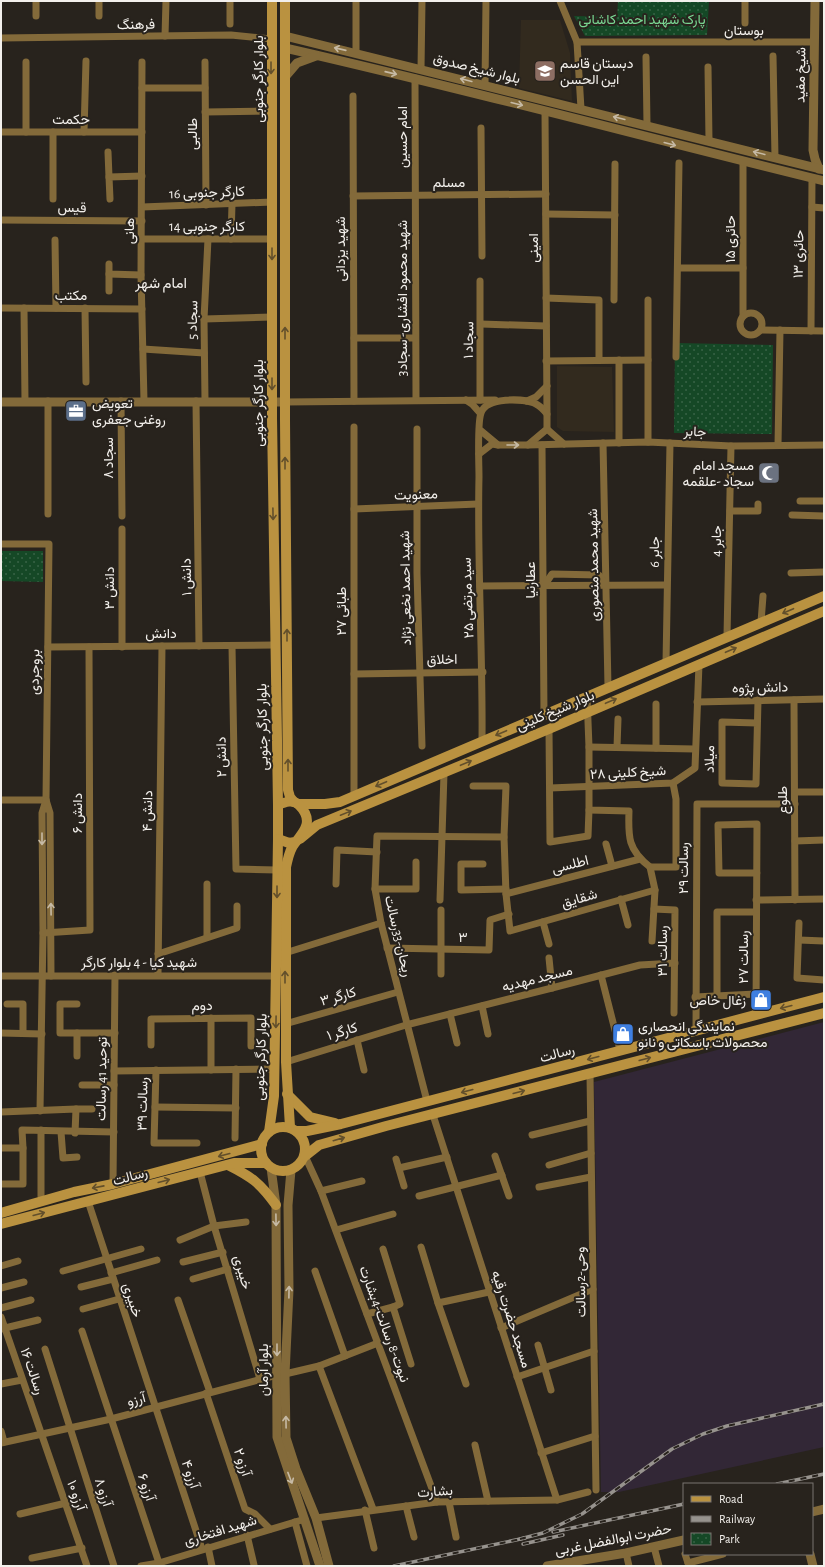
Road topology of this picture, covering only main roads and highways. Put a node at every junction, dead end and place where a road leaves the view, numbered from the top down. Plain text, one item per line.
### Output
1 (272, 1) edge
2 (285, 1) edge
3 (285, 36) junction
4 (271, 39) junction
5 (285, 48) junction
6 (824, 596) edge
7 (824, 611) edge
8 (296, 803) junction
9 (325, 804) junction
10 (278, 805) junction
11 (329, 820) junction
12 (278, 839) junction
13 (297, 840) junction
14 (824, 997) edge
15 (824, 1012) edge
16 (287, 1094) junction
17 (340, 1124) junction
18 (293, 1129) junction
19 (318, 1129) junction
20 (269, 1132) junction
21 (262, 1144) junction
22 (322, 1144) junction
23 (304, 1156) junction
24 (228, 1164) junction
25 (269, 1166) junction
26 (276, 1205) road end
27 (1, 1213) edge
28 (1, 1224) edge

1 - 4 main road, بلوار کارگر جنوبی
2 - 3 main road, بلوار کارگر جنوبی
3 - 4 main road
3 - 5 main road, بلوار کارگر جنوبی
4 - 5 main road
4 -> 10 main road, بلوار کارگر جنوبی
8 -> 5 main road, بلوار کارگر جنوبی
6 -> 9 main road, بلوار شیخ کلینی
11 -> 7 main road, بلوار شیخ کلینی
8 - 9 main road, بلوار شیخ کلینی
8 - 10 main road
8 - 13 main road
9 - 11 main road
10 - 12 main road
11 - 13 main road, بلوار شیخ کلینی
12 - 13 main road
12 -> 20 main road, بلوار کارگر جنوبی
16 -> 13 main road, بلوار کارگر جنوبی
14 -> 17 main road, رسالت
22 -> 15 main road, رسالت
16 - 17 main road
16 - 18 main road, بلوار کارگر جنوبی
17 - 19 main road, رسالت
18 - 19 main road, رسالت
18 - 20 main road
18 - 23 main road
19 - 22 main road
20 - 21 main road
21 - 25 main road
21 -> 27 main road, رسالت
22 - 23 main road, رسالت
23 - 25 main road
24 - 25 main road, رسالت
24 - 26 main road
28 -> 24 main road, رسالت

